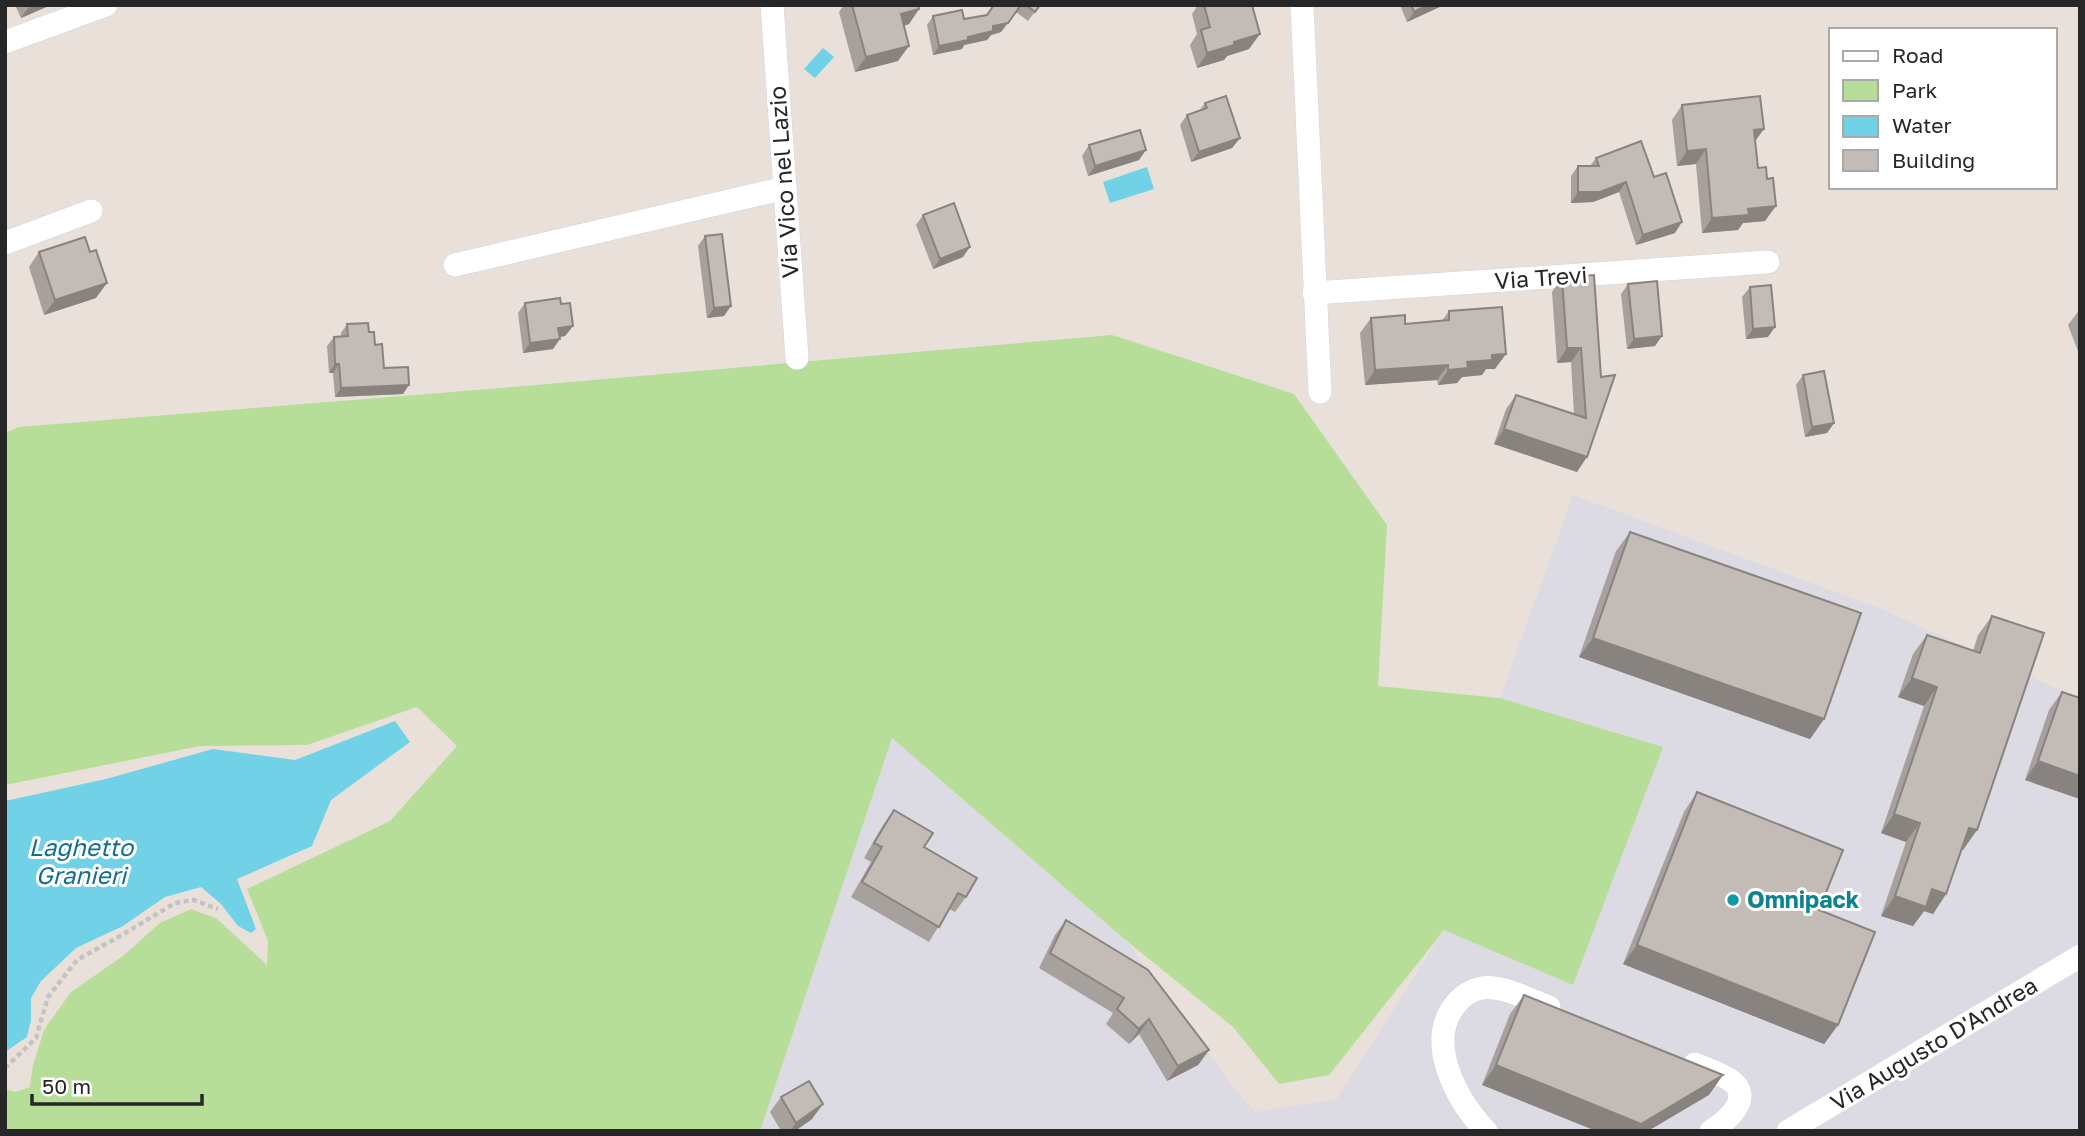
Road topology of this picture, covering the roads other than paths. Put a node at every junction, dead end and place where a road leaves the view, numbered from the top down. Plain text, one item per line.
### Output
1 (106, 5) edge
2 (772, 5) edge
3 (1302, 5) edge
4 (5, 42) edge
5 (785, 188) junction
6 (91, 211) dead end
7 (5, 243) edge
8 (1768, 262) dead end
9 (454, 265) dead end
10 (1314, 293) junction
11 (797, 358) dead end
12 (1320, 392) dead end
13 (2080, 956) edge
14 (1569, 1015) edge
15 (1679, 1058) edge
16 (1717, 1129) edge
17 (1486, 1131) edge
18 (1788, 1131) edge

1 - 4 street
2 - 5 street, Via Vico nel Lazio
3 - 10 street
5 - 9 street
5 - 11 street, Via Vico nel Lazio
6 - 7 street
8 - 10 street, Via Trevi
10 - 12 street
13 - 18 street, Via Augusto D'Andrea
14 - 17 street
15 - 16 street

